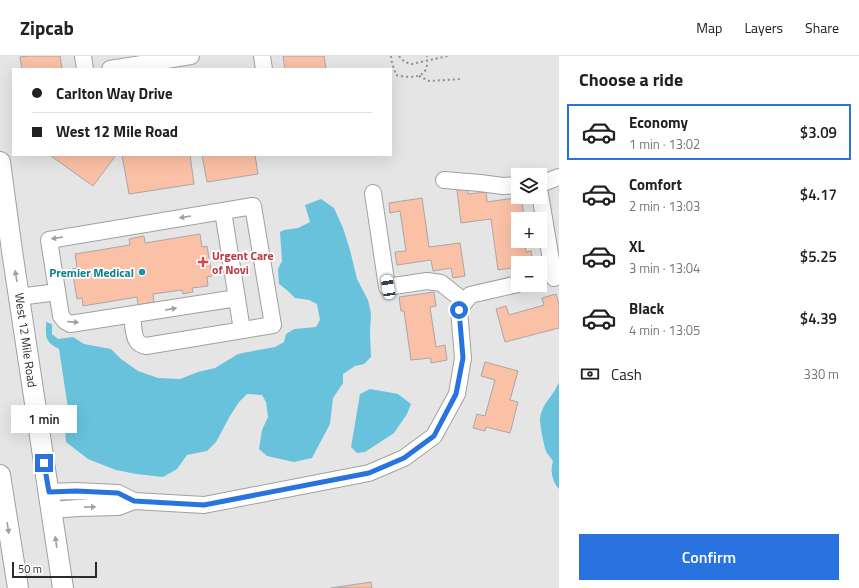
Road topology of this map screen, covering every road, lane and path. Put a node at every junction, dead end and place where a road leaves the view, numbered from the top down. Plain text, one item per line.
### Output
1 (83, 56) edge
2 (191, 56) edge
3 (262, 56) edge
4 (391, 56) edge
5 (400, 56) edge
6 (427, 56) edge
7 (448, 56) edge
8 (427, 61) junction
9 (85, 68) edge
10 (116, 68) edge
11 (264, 68) edge
12 (419, 76) junction
13 (461, 79) dead end
14 (0, 162) edge
15 (559, 177) edge
16 (444, 180) dead end
17 (547, 181) edge
18 (511, 186) edge
19 (373, 193) dead end
20 (541, 204) edge
21 (223, 211) junction
22 (6, 247) edge
23 (551, 278) edge
24 (511, 286) edge
25 (57, 292) junction
26 (19, 297) junction
27 (237, 298) junction
28 (465, 302) junction
29 (132, 315) junction
30 (242, 330) junction
31 (0, 475) edge
32 (50, 501) junction
33 (59, 584) edge
34 (19, 585) edge

1 - 9 street
2 - 10 street
3 - 11 street
4 - 12 path
5 - 8 path
6 - 8 path
7 - 8 path
8 - 12 path
12 - 13 path
14 - 22 main road, West 12 Mile Road
15 - 17 street
16 - 18 street
19 - 28 street
20 - 23 street
21 -> 25 street
21 - 27 street
21 - 30 street
26 -> 22 main road, West 12 Mile Road
24 - 28 street
25 - 26 street
25 -> 29 street
26 - 32 main road, West 12 Mile Road
29 -> 27 street
27 - 30 street
28 - 32 street
29 - 30 street
31 -> 34 main road
33 -> 32 main road, West 12 Mile Road

